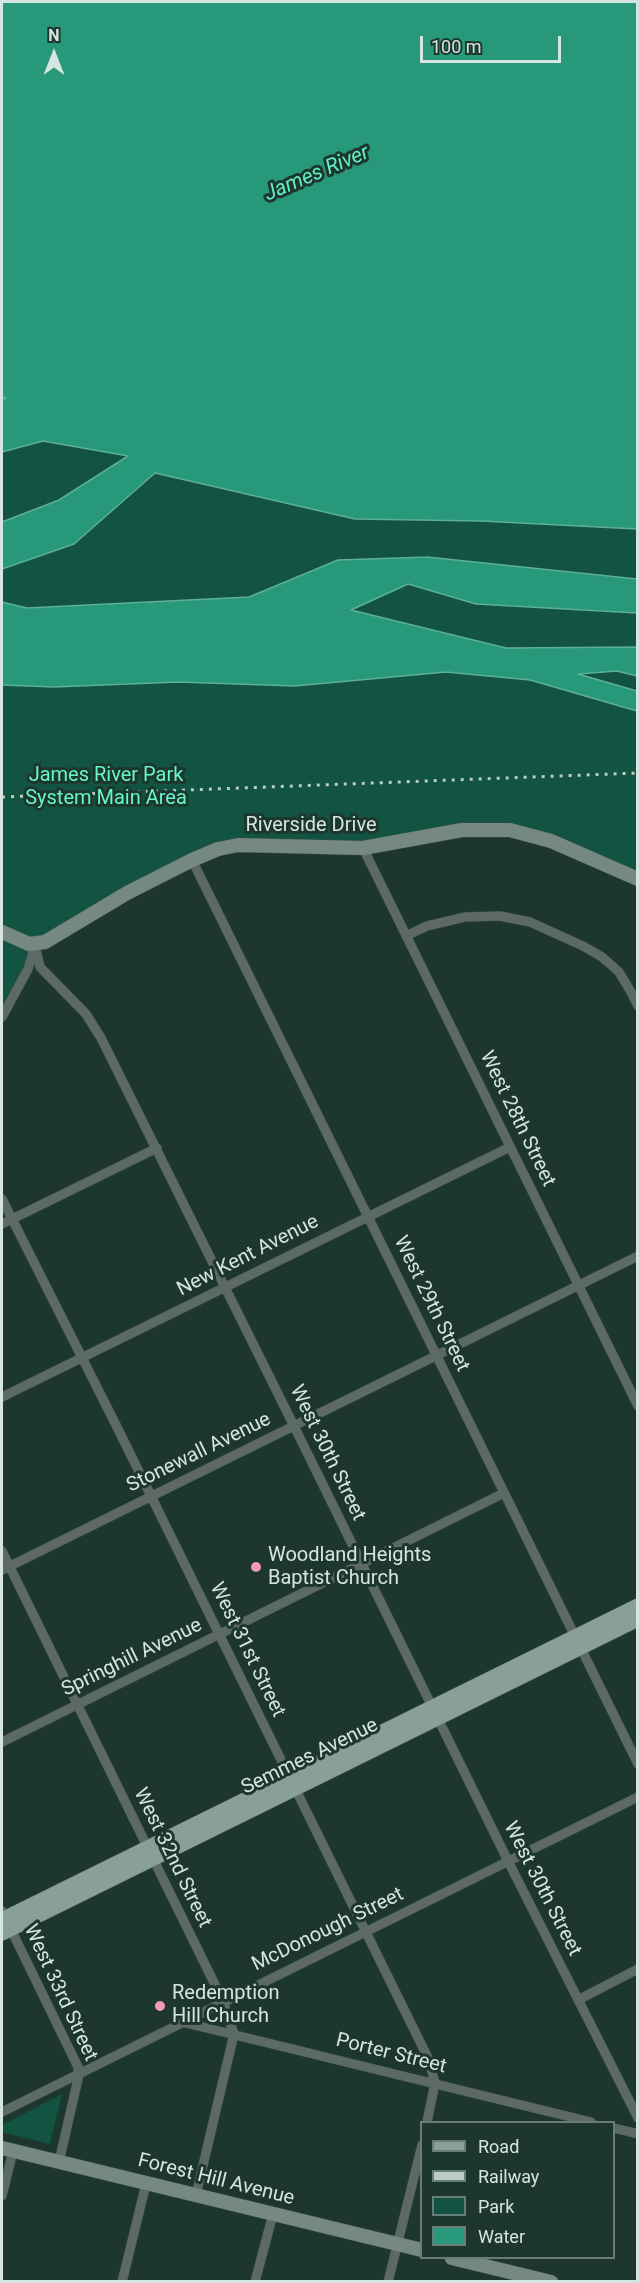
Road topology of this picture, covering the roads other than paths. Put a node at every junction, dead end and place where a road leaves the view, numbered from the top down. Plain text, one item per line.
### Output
1 (363, 848) junction
2 (192, 860) junction
3 (638, 879) edge
4 (2, 933) edge
5 (406, 936) junction
6 (35, 945) junction
7 (638, 1006) edge
8 (2, 1017) edge
9 (510, 1147) junction
10 (157, 1148) junction
11 (2, 1199) edge
12 (368, 1216) junction
13 (11, 1220) junction
14 (2, 1224) edge
15 (638, 1256) edge
16 (578, 1285) junction
17 (225, 1287) junction
18 (437, 1355) junction
19 (83, 1358) junction
20 (2, 1397) edge
21 (638, 1406) edge
22 (294, 1426) junction
23 (504, 1493) junction
24 (151, 1496) junction
25 (2, 1551) edge
26 (362, 1564) junction
27 (5, 1568) edge
28 (638, 1606) edge
29 (638, 1619) edge
30 (220, 1635) junction
31 (578, 1642) junction
32 (77, 1705) junction
33 (436, 1712) junction
34 (2, 1742) edge
35 (638, 1764) edge
36 (293, 1783) junction
37 (638, 1797) edge
38 (151, 1853) junction
39 (508, 1861) junction
40 (4, 1922) edge
41 (366, 1931) junction
42 (638, 1970) edge
43 (578, 2000) junction
44 (223, 2001) junction
45 (182, 2022) junction
46 (234, 2034) junction
47 (79, 2073) junction
48 (435, 2083) junction
49 (2, 2112) edge
50 (638, 2118) edge
51 (427, 2121) edge
52 (587, 2121) edge
53 (615, 2128) edge
54 (638, 2134) edge
55 (7, 2150) edge
56 (420, 2153) edge
57 (59, 2162) junction
58 (146, 2184) junction
59 (196, 2195) junction
60 (2, 2196) edge
61 (273, 2214) junction
62 (397, 2244) junction
63 (420, 2250) edge
64 (456, 2259) edge
65 (547, 2281) edge
66 (122, 2282) edge
67 (255, 2282) edge
68 (388, 2282) edge

1 - 2 street, Riverside Drive
1 - 3 street, Riverside Drive
1 - 5 street, West 28th Street
2 - 6 street, Riverside Drive
2 - 12 street, West 29th Street
4 - 6 street
5 - 7 street
5 - 9 street, West 28th Street
6 - 8 street
6 - 10 street, West 30th Street
9 - 12 street, New Kent Avenue
9 - 16 street, West 28th Street
10 - 13 street
10 - 17 street, West 30th Street
11 - 13 street, West 31st Street
12 - 17 street, New Kent Avenue
12 - 18 street, West 29th Street
13 - 14 street
13 - 19 street, West 31st Street
15 - 16 street, Stonewall Avenue
16 - 18 street, Stonewall Avenue
16 - 21 street, West 28th Street
17 - 19 street, New Kent Avenue
17 - 22 street, West 30th Street
18 - 22 street, Stonewall Avenue
18 - 23 street, West 29th Street
19 - 20 street, New Kent Avenue
19 - 24 street, West 31st Street
22 - 24 street, Stonewall Avenue
22 - 26 street, West 30th Street
23 - 26 street, Springhill Avenue
23 - 31 street, West 29th Street
24 - 27 street, Stonewall Avenue
24 - 30 street, West 31st Street
25 - 27 street, West 32nd Street
26 - 30 street, Springhill Avenue
26 - 33 street, West 30th Street
27 - 32 street, West 32nd Street
28 - 31 main road, Semmes Avenue
29 - 31 main road, Semmes Avenue
30 - 32 street, Springhill Avenue
30 - 36 street, West 31st Street
31 - 33 main road, Semmes Avenue
31 - 35 street, West 29th Street
32 - 34 street, Springhill Avenue
32 - 38 street, West 32nd Street
33 - 36 main road, Semmes Avenue
33 - 39 street, West 30th Street
36 - 38 main road, Semmes Avenue
36 - 41 street, West 31st Street
37 - 39 street, McDonough Street
38 - 40 main road, Semmes Avenue
38 - 44 street, West 32nd Street
39 - 41 street, McDonough Street
39 - 43 street, West 30th Street
40 - 47 street, West 33rd Street
41 - 44 street, McDonough Street
41 - 48 street, West 31st Street
42 - 43 street
43 - 50 street, West 30th Street
44 - 45 street, McDonough Street
44 - 46 street, West 32nd Street
45 - 46 street, Porter Street
45 - 47 street, McDonough Street
46 - 48 street, Porter Street
46 - 59 street
47 - 49 street, McDonough Street
47 - 57 street, West 33rd Street
48 - 51 street, West 31st Street
48 - 52 street, Porter Street
53 - 54 street
55 - 57 street, Forest Hill Avenue
55 - 60 street
56 - 62 street
57 - 58 street, Forest Hill Avenue
58 - 59 street, Forest Hill Avenue
58 - 66 street
59 - 61 street, Forest Hill Avenue
61 - 62 street, Forest Hill Avenue
61 - 67 street
62 - 63 street, Forest Hill Avenue
62 - 68 street
64 - 65 street

